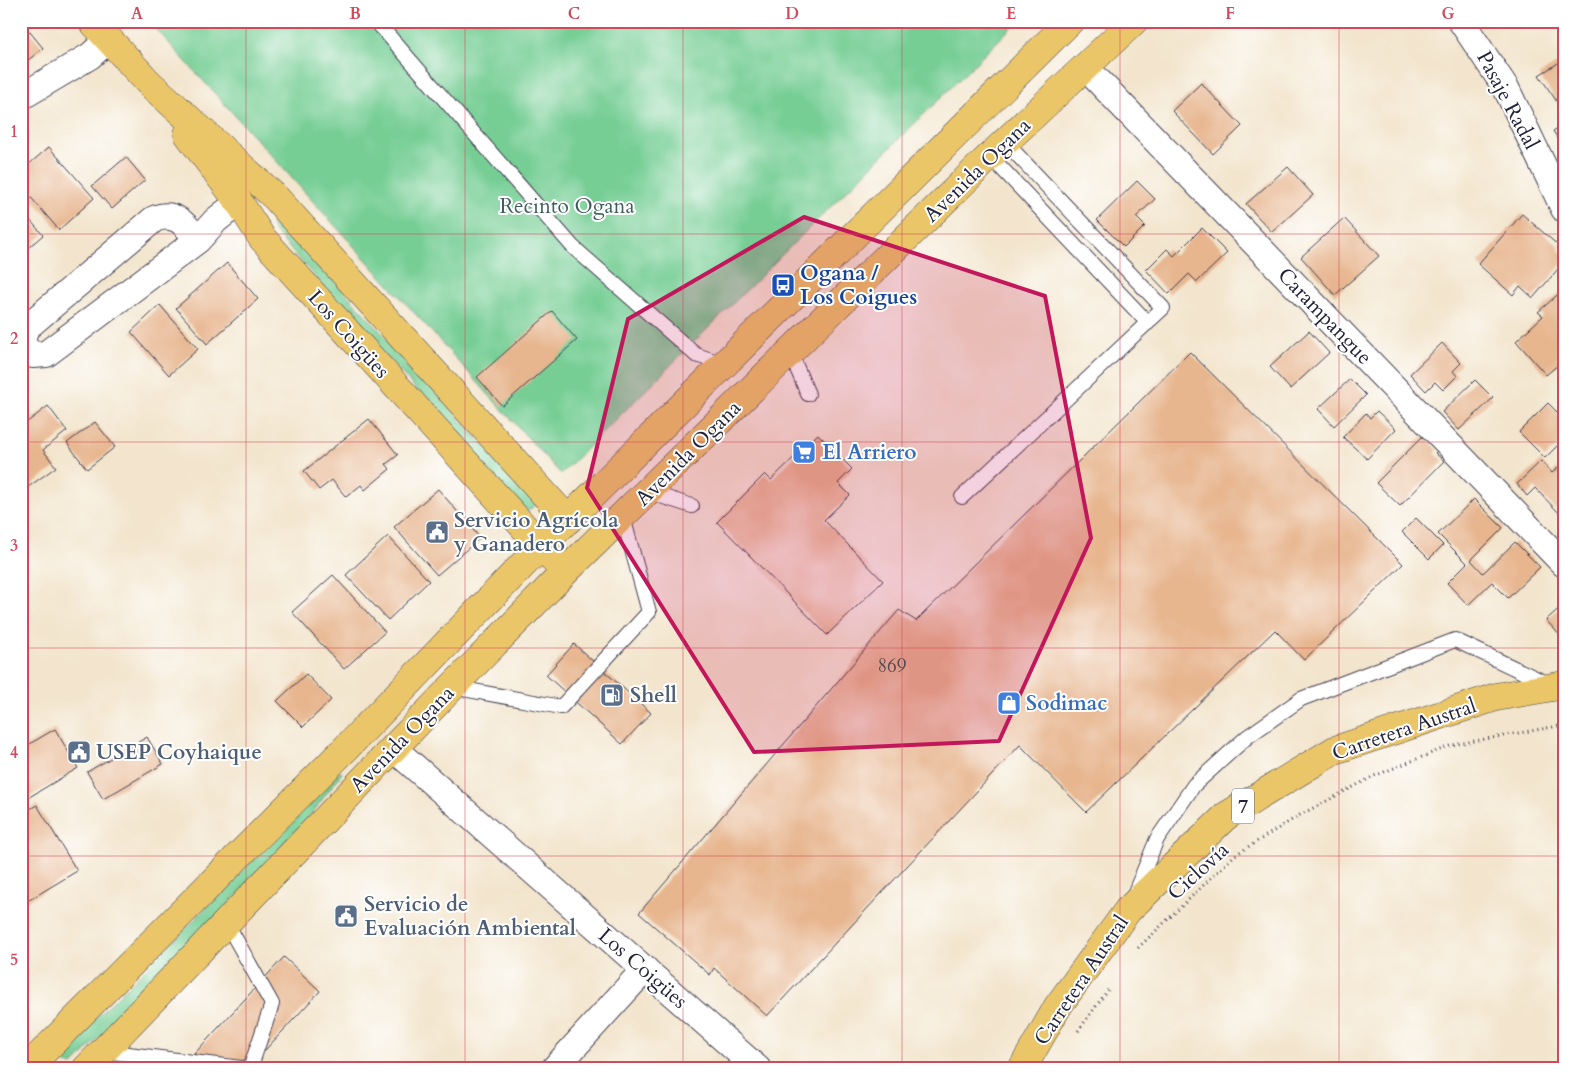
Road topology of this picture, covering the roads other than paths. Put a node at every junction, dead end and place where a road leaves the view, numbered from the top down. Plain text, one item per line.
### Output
1 (376, 21) edge
2 (1070, 21) edge
3 (1134, 21) edge
4 (1461, 21) edge
5 (100, 30) edge
6 (1086, 68) junction
7 (149, 83) junction
8 (21, 97) edge
9 (998, 149) junction
10 (239, 202) junction
11 (1564, 209) edge
12 (198, 240) junction
13 (1148, 323) junction
14 (790, 352) junction
15 (724, 364) junction
16 (808, 394) dead end
17 (648, 492) junction
18 (962, 497) dead end
19 (692, 506) dead end
20 (622, 517) junction
21 (568, 520) junction
22 (540, 547) junction
23 (1564, 564) edge
24 (565, 572) junction
25 (1558, 686) edge
26 (452, 687) junction
27 (393, 748) junction
28 (1128, 910) junction
29 (226, 922) junction
30 (645, 969) junction
31 (95, 1060) edge
32 (26, 1069) edge
33 (250, 1069) edge
34 (554, 1069) edge
35 (758, 1069) edge
36 (1022, 1069) edge

1 - 15 lane
2 - 15 main road, Avenida Ogana
3 - 6 main road, Avenida Ogana
4 - 11 street, Pasaje Radal
5 - 7 main road, Los Coigües
5 - 8 street
6 - 9 main road, Avenida Ogana
6 - 23 street, Carampangue
7 - 10 main road, Los Coigües
7 - 21 main road, Los Coigües
9 - 13 lane
9 - 13 lane
9 - 14 main road, Avenida Ogana
10 - 12 street
10 - 22 main road, Los Coigües
12 - 12 street
13 - 18 lane
14 - 16 lane
14 - 17 main road, Avenida Ogana
15 - 21 main road, Avenida Ogana
17 - 19 lane
17 - 20 main road, Avenida Ogana
20 - 24 main road, Avenida Ogana
20 - 26 lane
21 - 22 main road, Avenida Ogana
22 - 24 main road, Los Coigües
22 - 32 main road, Avenida Ogana
24 - 26 main road, Avenida Ogana
25 - 28 main road, Carretera Austral / 7
25 - 28 lane
26 - 27 main road, Avenida Ogana
27 - 29 main road, Avenida Ogana
27 - 30 street, Los Coigües
28 - 36 main road, Carretera Austral / 7
29 - 31 main road, Avenida Ogana
29 - 33 lane
30 - 34 street
30 - 35 street, Los Coigües
31 - 33 lane

